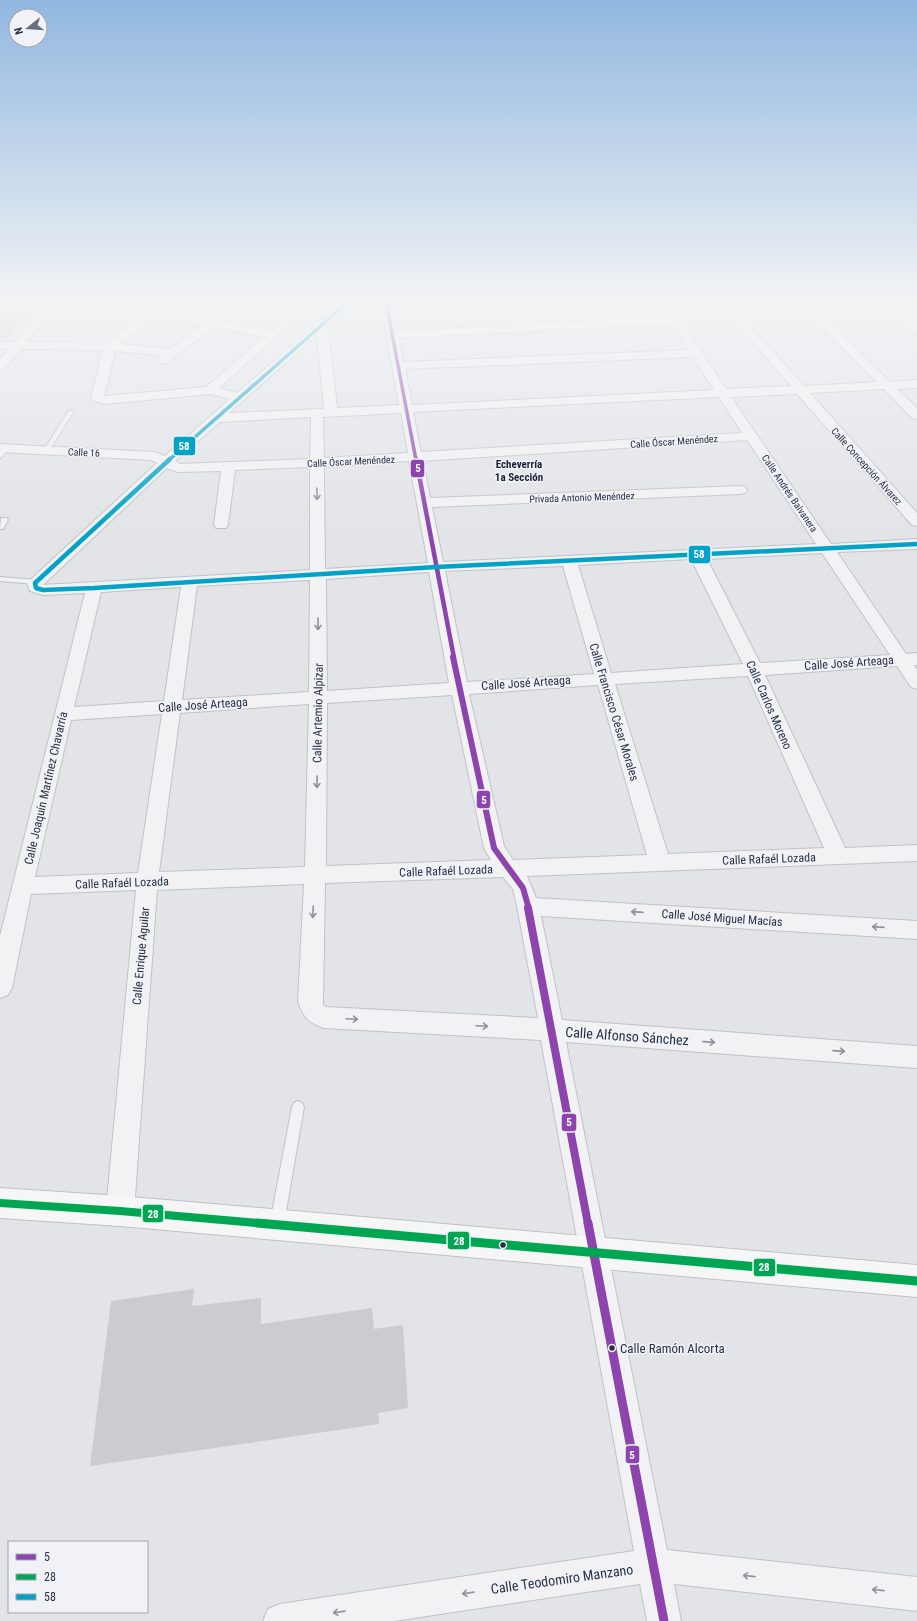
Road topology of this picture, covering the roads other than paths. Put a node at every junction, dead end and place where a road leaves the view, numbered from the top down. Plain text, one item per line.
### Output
1 (101, 378) edge
2 (224, 378) edge
3 (261, 378) edge
4 (323, 378) edge
5 (400, 378) edge
6 (713, 378) edge
7 (788, 378) edge
8 (878, 378) edge
9 (917, 384) edge
10 (886, 386) junction
11 (210, 390) junction
12 (799, 390) junction
13 (723, 394) junction
14 (239, 397) junction
15 (407, 408) junction
16 (71, 410) dead end
17 (324, 412) junction
18 (917, 415) edge
19 (216, 418) junction
20 (752, 436) junction
21 (2, 450) edge
22 (47, 450) junction
23 (416, 458) junction
24 (166, 462) junction
25 (317, 463) junction
26 (229, 466) junction
27 (740, 490) dead end
28 (425, 503) junction
29 (4, 520) dead end
30 (917, 522) edge
31 (221, 525) dead end
32 (0, 528) edge
33 (917, 544) edge
34 (827, 549) junction
35 (697, 555) junction
36 (569, 561) junction
37 (436, 567) junction
38 (319, 573) junction
39 (0, 579) edge
40 (190, 582) junction
41 (36, 585) junction
42 (94, 588) junction
43 (909, 659) edge
44 (754, 669) junction
45 (604, 678) junction
46 (917, 683) edge
47 (459, 688) junction
48 (318, 697) junction
49 (172, 707) junction
50 (63, 714) junction
51 (917, 853) edge
52 (838, 856) junction
53 (660, 863) junction
54 (507, 868) junction
55 (315, 875) junction
56 (147, 882) junction
57 (22, 886) junction
58 (528, 906) junction
59 (917, 930) edge
60 (0, 988) edge
61 (314, 1012) joint
62 (553, 1030) junction
63 (917, 1057) edge
64 (298, 1107) dead end
65 (0, 1203) edge
66 (120, 1211) junction
67 (277, 1225) junction
68 (595, 1253) junction
69 (917, 1281) edge
70 (653, 1566) junction
71 (917, 1594) edge
72 (280, 1621) edge
73 (664, 1621) edge

1 - 11 street
2 - 11 street
3 - 14 street
4 - 17 street, Calle Artemio Alpizar
5 - 15 street
6 - 13 street, Calle Andrés Balvanera
7 - 12 street, Calle Concepción Álvarez
8 - 10 street
9 - 10 street
10 - 12 street
10 - 18 street
11 - 14 street
12 - 13 street
12 - 30 street, Calle Concepción Álvarez
13 - 15 street
13 - 20 street, Calle Andrés Balvanera
14 - 19 street
15 - 17 street
15 - 23 street
16 - 22 lane
17 - 19 street
17 - 25 street, Calle Artemio Alpizar
19 - 24 street
20 - 23 street, Calle Óscar Menéndez
20 - 34 street, Calle Andrés Balvanera
21 - 22 street, Calle 16
22 - 24 street, Calle 16
23 - 25 street, Calle Óscar Menéndez
23 - 28 street
24 - 26 street, Calle Óscar Menéndez
24 - 41 street
25 - 26 street, Calle Óscar Menéndez
25 -> 38 street, Calle Artemio Alpizar
26 - 31 street
27 - 28 street, Privada Antonio Menéndez
28 - 37 street
29 - 32 lane
33 - 34 street
34 - 35 street
34 - 43 street, Calle Andrés Balvanera
35 - 36 street
35 - 44 street, Calle Carlos Moreno
36 - 37 street
36 - 45 street, Calle Francisco César Morales
37 - 38 street
37 - 47 street
38 - 40 street
38 -> 48 street, Calle Artemio Alpizar
39 - 41 lane
40 - 42 street
40 - 49 street, Calle Enrique Aguilar
41 - 42 street
42 - 50 street, Calle Joaquín Martínez Chavarría
43 - 44 street, Calle José Arteaga
43 - 46 street, Calle Andrés Balvanera
44 - 45 street, Calle José Arteaga
44 - 52 street, Calle Carlos Moreno
45 - 47 street, Calle José Arteaga
45 - 53 street, Calle Francisco César Morales
47 - 48 street, Calle José Arteaga
47 - 54 street
48 - 49 street, Calle José Arteaga
48 -> 55 street, Calle Artemio Alpizar
49 - 50 street, Calle José Arteaga
49 - 56 street, Calle Enrique Aguilar
50 - 57 street, Calle Joaquín Martínez Chavarría
51 - 52 street, Calle Rafaél Lozada
52 - 53 street, Calle Rafaél Lozada
53 - 54 street, Calle Rafaél Lozada
54 - 55 street, Calle Rafaél Lozada
54 - 58 street
55 - 56 street, Calle Rafaél Lozada
55 -> 61 street, Calle Artemio Alpizar
56 - 57 street, Calle Rafaél Lozada
56 - 66 street, Calle Enrique Aguilar
57 - 60 street, Calle Joaquín Martínez Chavarría
59 -> 58 street, Calle José Miguel Macías
58 - 62 street
61 -> 62 street, Calle Alfonso Sánchez
62 -> 63 street, Calle Alfonso Sánchez
62 - 68 street
64 - 67 lane
65 - 66 main road
66 - 67 main road
67 - 68 main road
68 - 69 main road
68 - 70 street
71 -> 70 street, Calle Teodomiro Manzano
70 -> 72 street, Calle Teodomiro Manzano
70 - 73 street

